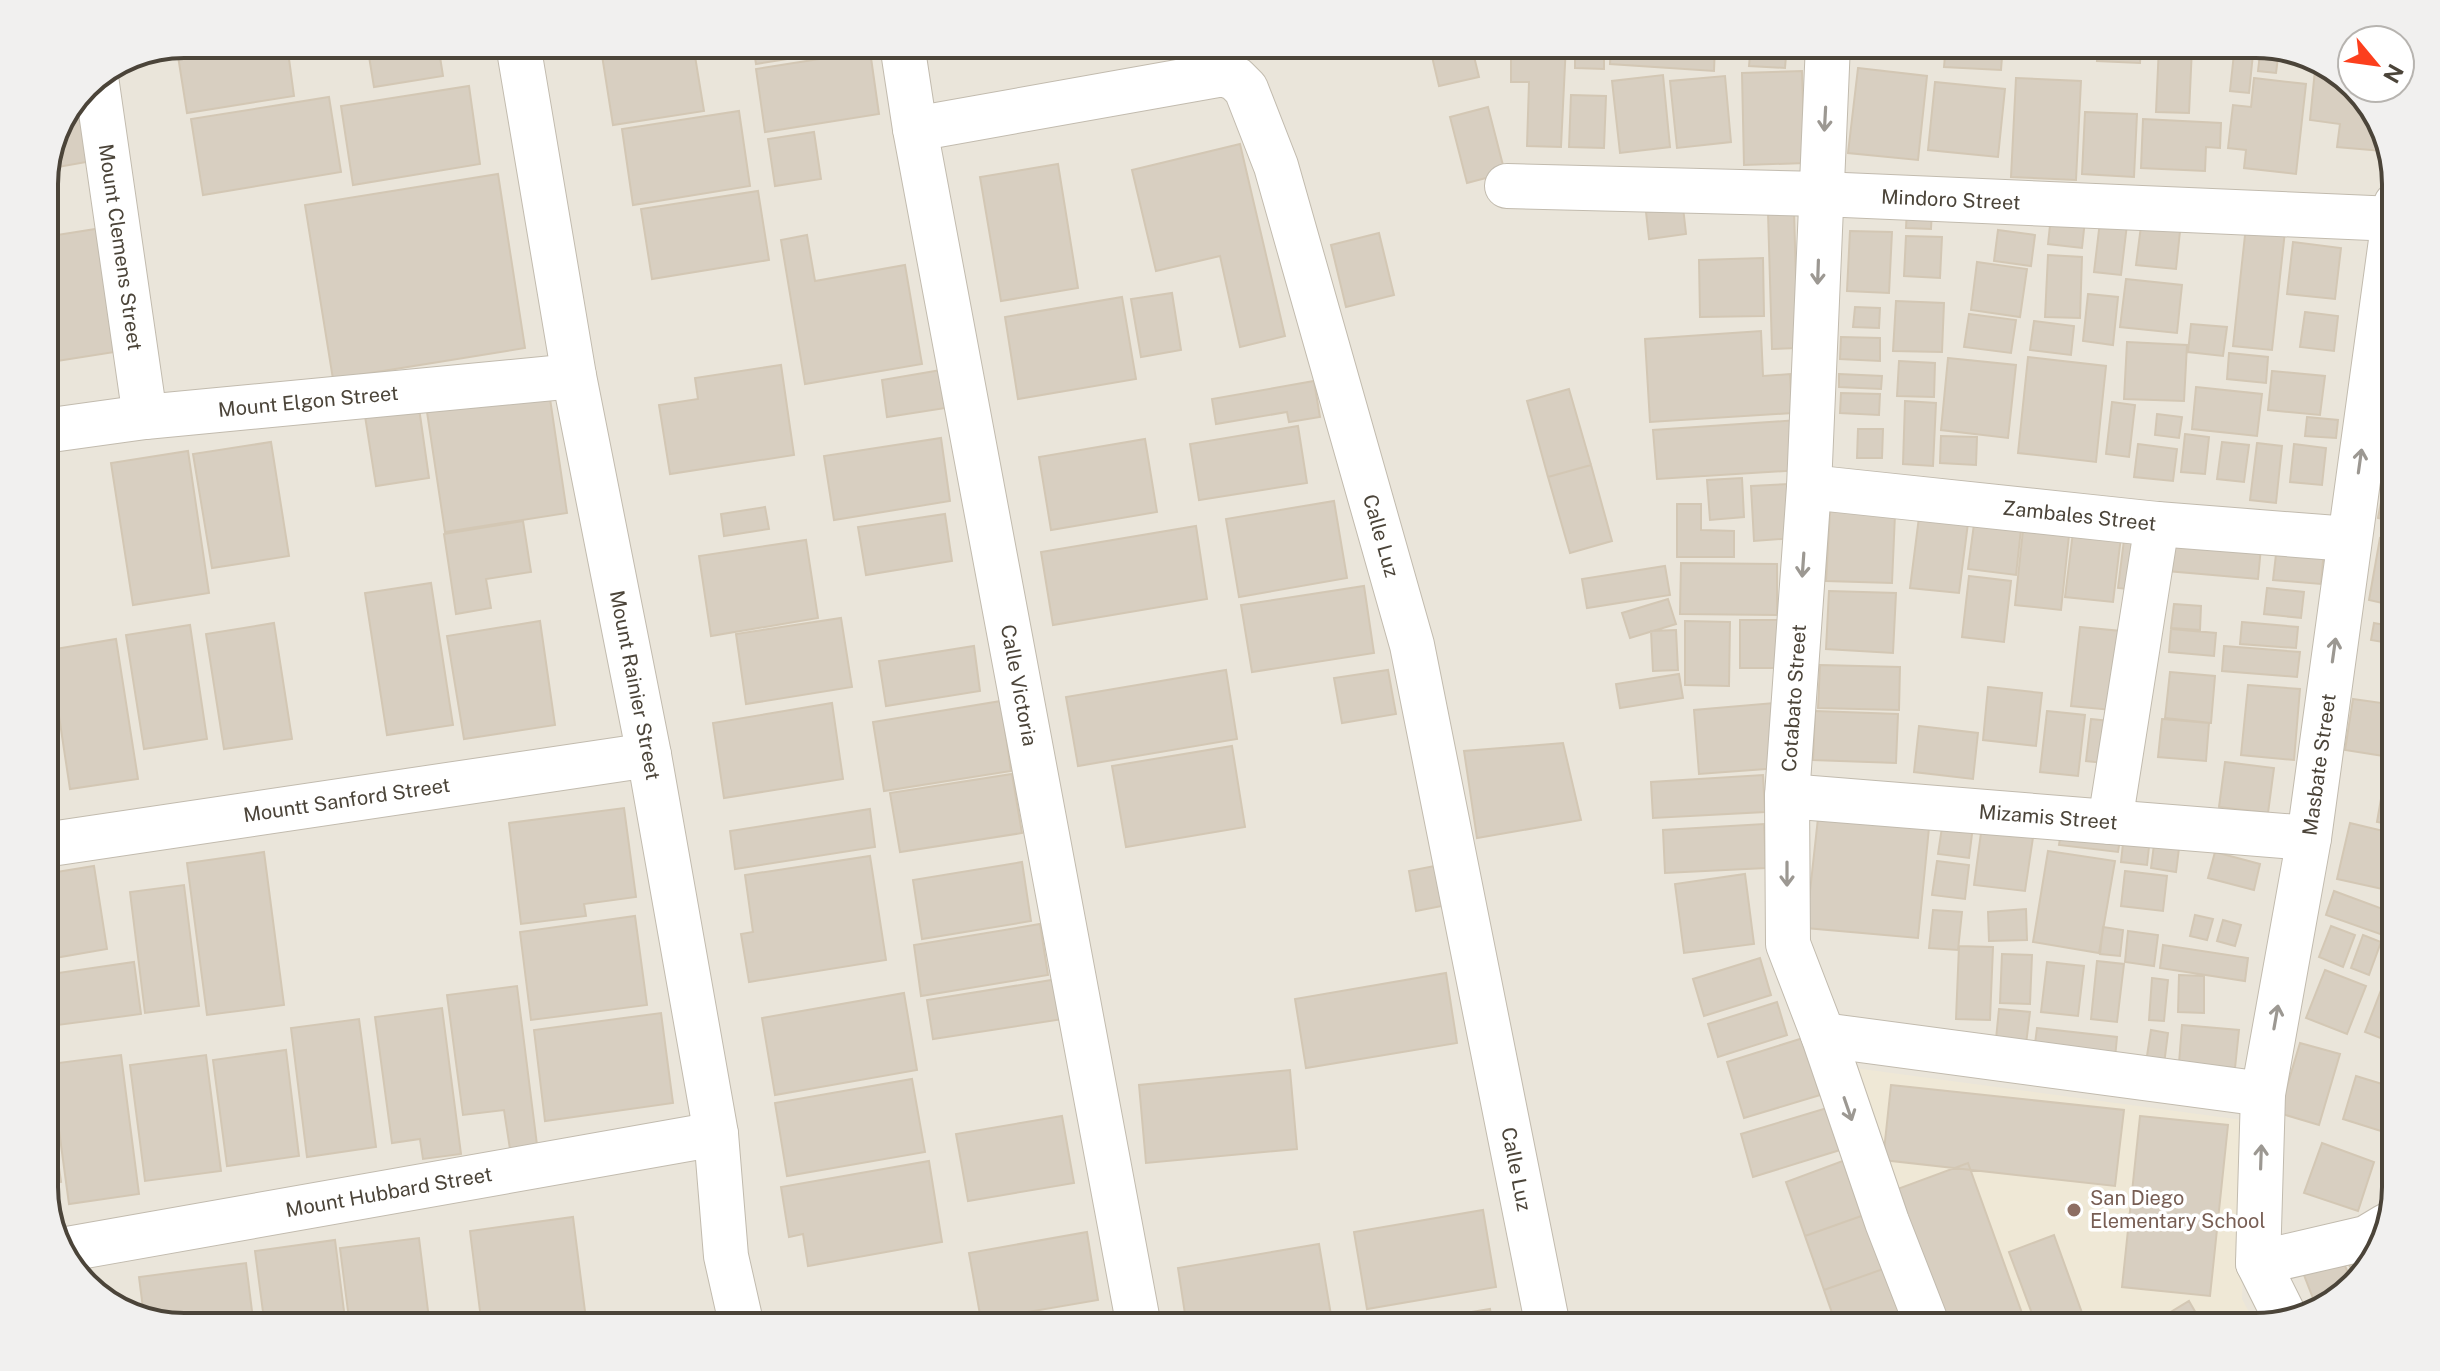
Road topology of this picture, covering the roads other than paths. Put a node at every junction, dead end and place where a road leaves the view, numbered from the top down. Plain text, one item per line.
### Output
1 (520, 58) edge
2 (904, 58) edge
3 (1827, 58) edge
4 (98, 92) edge
5 (915, 129) junction
6 (1507, 186) dead end
7 (1821, 194) junction
8 (2382, 211) edge
9 (2382, 304) edge
10 (574, 376) junction
11 (145, 417) junction
12 (58, 429) edge
13 (1809, 487) junction
14 (2157, 524) junction
15 (2349, 539) junction
16 (649, 755) junction
17 (1787, 796) junction
18 (2110, 822) junction
19 (2309, 838) junction
20 (58, 843) edge
21 (1823, 1035) junction
22 (2263, 1094) junction
23 (716, 1134) junction
24 (2373, 1234) edge
25 (74, 1248) edge
26 (2258, 1263) junction
27 (2282, 1310) edge
28 (739, 1313) edge
29 (1136, 1313) edge
30 (1545, 1313) edge
31 (1923, 1313) edge

1 - 10 street, Mount Rainier Street
2 - 5 street, Calle Victoria
3 -> 7 street, Cotabato Street
4 - 11 street, Mount Clemens Street
5 - 29 street, Calle Victoria
5 - 30 street, Calle Luz
6 - 7 street, Mindoro Street
7 - 8 street, Mindoro Street
7 -> 13 street, Cotabato Street
15 -> 9 street, Masbate Street
10 - 11 street, Mount Elgon Street
10 - 16 street, Mount Rainier Street
11 - 12 street, Mount Elgon Street
13 - 14 street, Zambales Street
13 -> 17 street, Cotabato Street
14 - 15 street, Zambales Street
14 - 18 street
19 -> 15 street, Masbate Street
16 - 20 street, Mountt Sanford Street
16 - 23 street, Mount Rainier Street
17 - 18 street, Mizamis Street
17 -> 21 street, Cotabato Street
18 - 19 street, Mizamis Street
22 -> 19 street, Masbate Street
21 - 22 street
21 -> 31 street, Cotabato Street
26 -> 22 street, Masbate Street
23 - 25 street, Mount Hubbard Street
23 - 28 street, Mount Rainier Street
24 - 26 street
26 - 27 street, Masbate Street

